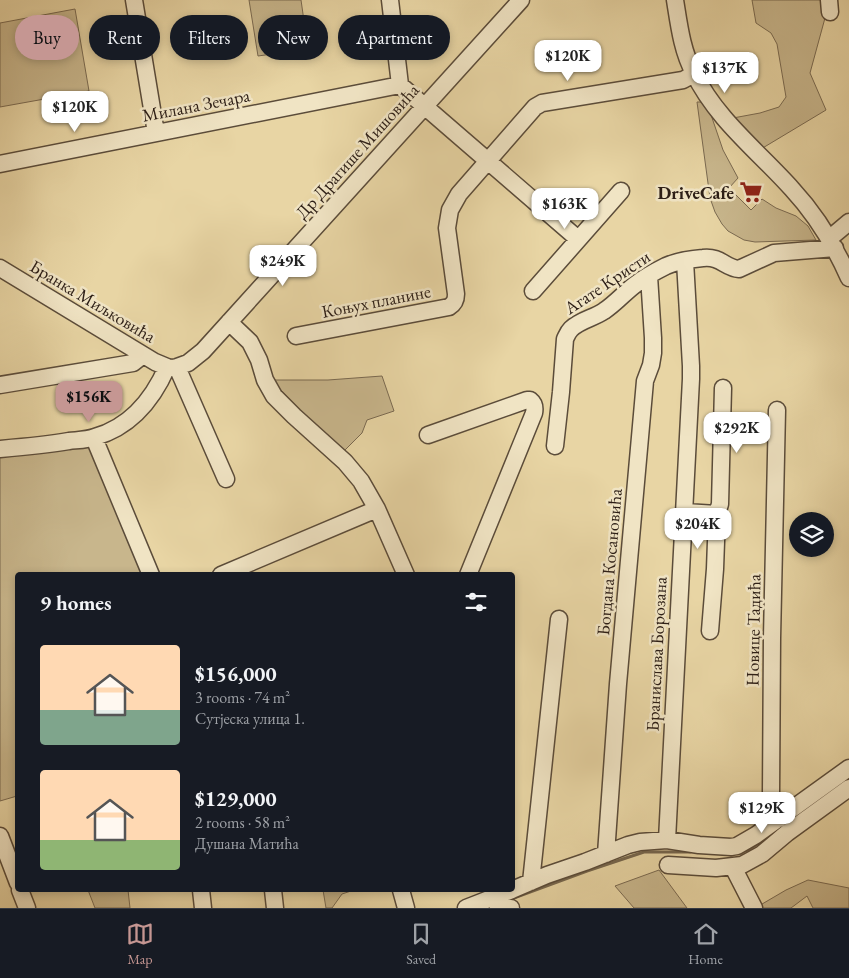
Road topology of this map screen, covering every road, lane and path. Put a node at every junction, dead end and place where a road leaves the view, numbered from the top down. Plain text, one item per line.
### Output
1 (134, 0) edge
2 (390, 0) edge
3 (521, 0) edge
4 (675, 0) edge
5 (694, 74) junction
6 (400, 85) junction
7 (425, 106) junction
8 (156, 133) junction
9 (488, 160) junction
10 (0, 164) edge
11 (621, 191) dead end
12 (849, 222) edge
13 (578, 239) junction
14 (833, 243) junction
15 (684, 261) junction
16 (0, 268) edge
17 (649, 276) junction
18 (849, 278) edge
19 (533, 291) dead end
20 (229, 322) junction
21 (296, 336) dead end
22 (143, 354) junction
23 (172, 367) junction
24 (0, 385) edge
25 (723, 388) dead end
26 (777, 410) dead end
27 (428, 435) dead end
28 (94, 438) junction
29 (555, 446) dead end
30 (0, 449) edge
31 (226, 479) dead end
32 (377, 509) junction
33 (684, 512) junction
34 (717, 514) junction
35 (150, 572) edge
36 (228, 572) edge
37 (405, 572) edge
38 (469, 572) edge
39 (559, 619) dead end
40 (710, 631) dead end
41 (849, 768) edge
42 (849, 788) edge
43 (779, 819) junction
44 (0, 836) edge
45 (667, 840) junction
46 (606, 854) junction
47 (668, 865) dead end
48 (733, 867) junction
49 (15, 875) edge
50 (531, 882) junction
51 (515, 889) edge
52 (21, 892) edge
53 (201, 892) edge
54 (272, 892) edge
55 (402, 892) edge
56 (509, 892) edge
57 (497, 901) edge
58 (27, 908) edge
59 (203, 908) edge
60 (275, 908) edge
61 (406, 908) edge
62 (466, 908) edge
63 (512, 908) edge
64 (754, 908) edge

1 - 8 street
2 - 6 street
3 - 7 street, Др Драгише Мишовића
4 - 5 street
5 - 9 street, Коњух планине
5 - 14 street
6 - 7 street
6 - 8 street, Милана Зечара
7 - 9 street
7 - 20 street, Др Драгише Мишовића
8 - 10 street, Милана Зечара
9 - 13 street
9 - 21 street, Коњух планине
11 - 13 street
12 - 14 street
13 - 19 street
14 - 15 street, Агате Кристи
14 - 18 street
15 - 17 street, Агате Кристи
15 - 33 street, Бранислава Борозана
16 - 22 street, Бранка Миљковића
17 - 29 street, Агате Кристи
17 - 46 street, Богдана Косановића
20 - 23 street, Др Драгише Мишовића
20 - 32 street
22 - 23 street, Бранка Миљковића
22 - 24 street
23 - 28 street
23 - 31 street
25 - 34 street
26 - 43 street, Новице Тадића
27 - 38 street
28 - 30 street
28 - 35 street
32 - 36 street
32 - 37 street
33 - 34 street
33 - 45 street, Бранислава Борозана
34 - 40 street
39 - 50 street
41 - 43 street
42 - 48 street
43 - 45 street
44 - 49 street
45 - 46 street
46 - 50 street
47 - 48 street
48 - 64 street
50 - 51 street
52 - 58 street
53 - 59 street
54 - 60 street
55 - 61 street
56 - 57 street
57 - 62 street
57 - 63 street

